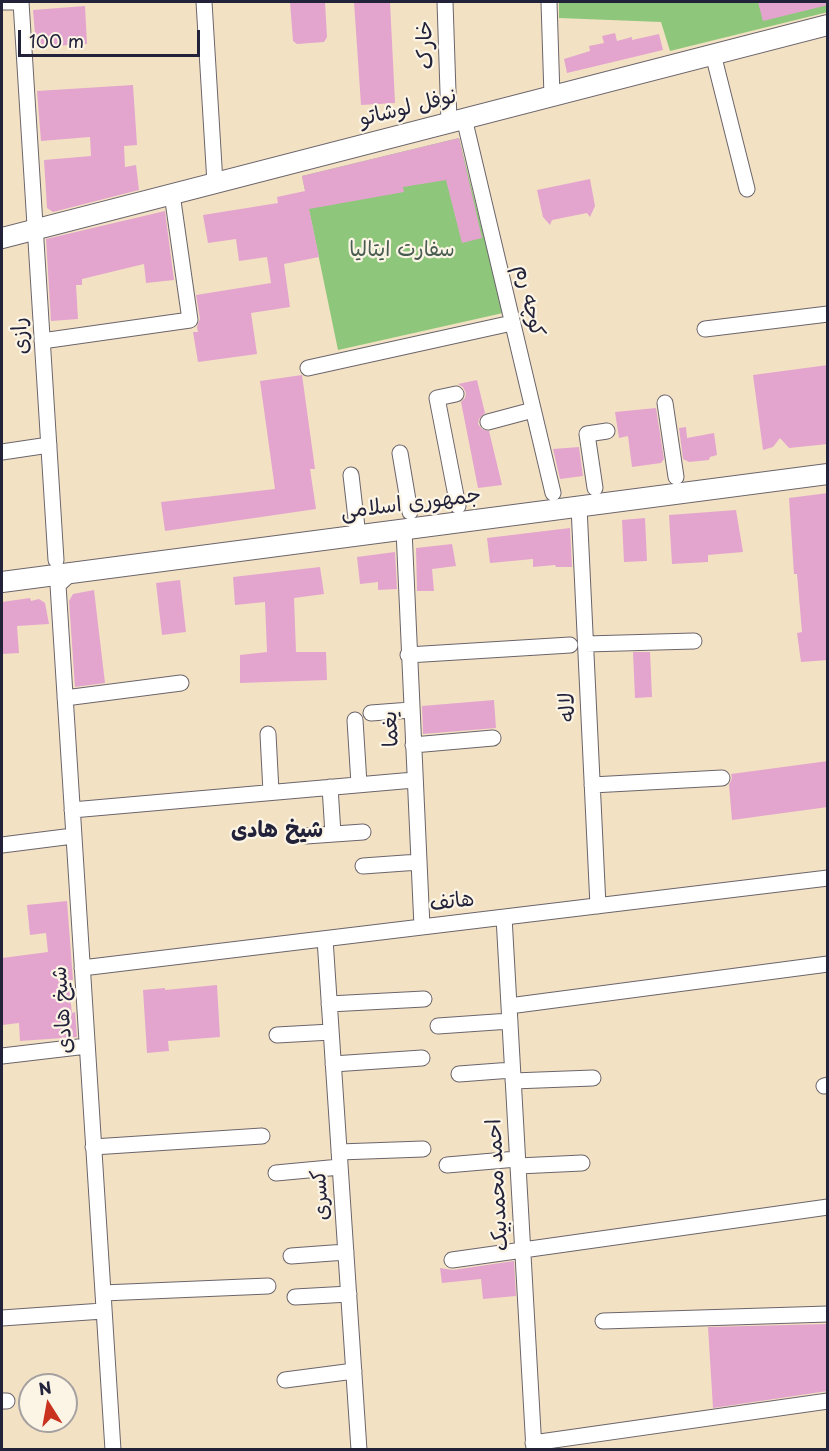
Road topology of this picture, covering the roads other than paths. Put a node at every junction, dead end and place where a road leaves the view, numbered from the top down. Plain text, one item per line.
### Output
1 (2, 2) edge
2 (15, 2) edge
3 (21, 2) edge
4 (204, 2) edge
5 (445, 2) edge
6 (549, 2) edge
7 (828, 25) edge
8 (713, 54) junction
9 (552, 96) junction
10 (457, 120) junction
11 (215, 183) junction
12 (747, 189) dead end
13 (172, 194) junction
14 (35, 229) junction
15 (2, 238) edge
16 (828, 314) edge
17 (512, 323) junction
18 (705, 329) dead end
19 (42, 340) junction
20 (308, 368) dead end
21 (456, 394) dead end
22 (665, 403) dead end
23 (533, 410) junction
24 (488, 422) dead end
25 (608, 431) dead end
26 (49, 445) junction
27 (2, 452) edge
28 (400, 453) dead end
29 (828, 474) edge
30 (351, 475) dead end
31 (677, 485) junction
32 (597, 496) junction
33 (554, 501) junction
34 (579, 507) junction
35 (460, 514) junction
36 (409, 524) junction
37 (358, 536) junction
38 (61, 569) junction
39 (2, 582) edge
40 (694, 641) dead end
41 (586, 644) junction
42 (570, 645) dead end
43 (408, 654) junction
44 (181, 683) dead end
45 (64, 698) junction
46 (411, 710) junction
47 (371, 713) dead end
48 (355, 720) dead end
49 (268, 734) dead end
50 (493, 738) dead end
51 (413, 745) junction
52 (722, 778) dead end
53 (414, 780) junction
54 (359, 784) junction
55 (592, 785) junction
56 (330, 787) junction
57 (271, 792) junction
58 (72, 810) junction
59 (363, 832) dead end
60 (333, 834) junction
61 (74, 836) junction
62 (306, 836) dead end
63 (2, 845) edge
64 (418, 862) junction
65 (363, 866) dead end
66 (828, 878) edge
67 (598, 906) junction
68 (504, 917) junction
69 (422, 927) junction
70 (325, 939) junction
71 (828, 964) edge
72 (82, 968) junction
73 (424, 999) dead end
74 (329, 1004) junction
75 (509, 1014) junction
76 (438, 1026) dead end
77 (331, 1032) junction
78 (278, 1035) dead end
79 (87, 1046) junction
80 (2, 1056) edge
81 (422, 1058) dead end
82 (333, 1064) junction
83 (459, 1074) dead end
84 (513, 1076) junction
85 (593, 1078) dead end
86 (262, 1137) dead end
87 (93, 1147) junction
88 (423, 1149) dead end
89 (340, 1160) junction
90 (518, 1163) junction
91 (582, 1163) dead end
92 (447, 1165) dead end
93 (276, 1173) dead end
94 (828, 1207) edge
95 (522, 1250) junction
96 (346, 1252) junction
97 (291, 1256) dead end
98 (452, 1260) dead end
99 (268, 1286) dead end
100 (103, 1293) junction
101 (349, 1294) junction
102 (295, 1297) dead end
103 (103, 1311) junction
104 (828, 1314) edge
105 (2, 1318) edge
106 (603, 1321) dead end
107 (354, 1371) junction
108 (285, 1380) dead end
109 (828, 1401) edge
110 (533, 1446) edge
111 (113, 1449) edge
112 (359, 1449) edge

1 - 2 street
3 - 14 street, رازی
4 - 11 street
5 - 10 street, خارک
6 - 9 street
7 - 8 main road, نوفل لوشاتو
8 - 9 main road, نوفل لوشاتو
8 - 12 street
9 - 10 main road, نوفل لوشاتو
10 - 11 main road, نوفل لوشاتو
10 - 17 street, کوچه رم
11 - 13 main road, نوفل لوشاتو
13 - 14 main road, نوفل لوشاتو
13 - 19 street
14 - 15 main road, نوفل لوشاتو
14 - 19 street, رازی
16 - 18 street
17 - 20 street
17 - 23 street, کوچه رم
19 - 26 street, رازی
21 - 35 street
22 - 31 street
23 - 24 street
23 - 33 street, کوچه رم
25 - 32 street
26 - 27 street
26 - 38 street, رازی
28 - 36 street, یغما
29 - 31 main road, جمهوری اسلامی
30 - 37 street
31 - 32 main road, جمهوری اسلامی
32 - 34 main road, جمهوری اسلامی
33 - 34 main road, جمهوری اسلامی
33 - 35 main road, جمهوری اسلامی
34 - 41 street, لاله
35 - 36 main road, جمهوری اسلامی
36 - 37 main road, جمهوری اسلامی
36 - 43 street, یغما
37 - 38 main road, جمهوری اسلامی
38 - 39 main road, جمهوری اسلامی
38 - 45 street, شیخ هادی
40 - 41 street
41 - 55 street, لاله
42 - 43 street
43 - 46 street, یغما
44 - 45 street
45 - 58 street, شیخ هادی
46 - 47 street
46 - 51 street, یغما
48 - 54 street
49 - 57 street
50 - 51 street
51 - 53 street, یغما
52 - 55 street
53 - 54 street
53 - 64 street, یغما
54 - 56 street
55 - 67 street, لاله
56 - 57 street
56 - 60 street
57 - 58 street
58 - 61 street, شیخ هادی
59 - 60 street
60 - 62 street
61 - 63 street
61 - 72 street, شیخ هادی
64 - 65 street
64 - 69 street, یغما
66 - 67 street, هاتف
67 - 68 street, هاتف
68 - 69 street, هاتف
68 - 75 street, احمد محمدبیک
69 - 70 street, هاتف
70 - 72 street, هاتف
70 - 74 street, کسری
71 - 75 street
72 - 79 street, شیخ هادی
73 - 74 street
74 - 77 street, کسری
75 - 76 street
75 - 84 street, احمد محمدبیک
77 - 78 street
77 - 82 street, کسری
79 - 80 street
79 - 87 street, شیخ هادی
81 - 82 street
82 - 89 street, کسری
83 - 84 street
84 - 85 street
84 - 90 street, احمد محمدبیک
86 - 87 street
87 - 100 street, شیخ هادی
88 - 89 street
89 - 93 street
89 - 96 street, کسری
90 - 91 street
90 - 92 street
90 - 95 street, احمد محمدبیک
94 - 95 street
95 - 98 street
95 - 110 street, احمد محمدبیک
96 - 97 street
96 - 101 street, کسری
99 - 100 street
100 - 103 street, شیخ هادی
101 - 102 street
101 - 107 street, کسری
103 - 105 street
103 - 111 street, شیخ هادی
104 - 106 street
107 - 108 street
107 - 112 street, کسری
109 - 110 street

